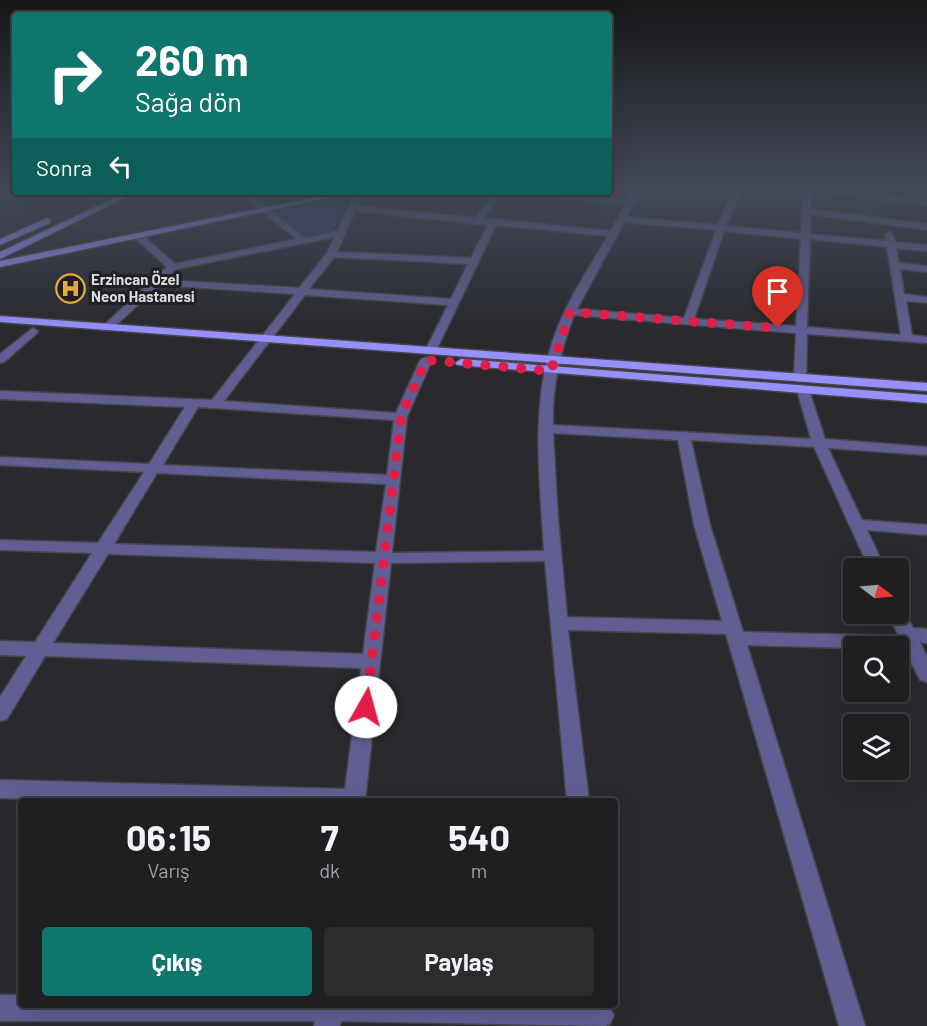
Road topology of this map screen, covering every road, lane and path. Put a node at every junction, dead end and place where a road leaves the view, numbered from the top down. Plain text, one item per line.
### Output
1 (804, 236) edge
2 (38, 237) edge
3 (127, 237) edge
4 (139, 237) edge
5 (299, 237) edge
6 (320, 237) edge
7 (339, 237) edge
8 (486, 237) edge
9 (612, 237) edge
10 (718, 237) edge
11 (814, 237) edge
12 (889, 237) edge
13 (31, 240) junction
14 (303, 240) junction
15 (2, 241) edge
16 (100, 242) junction
17 (891, 244) junction
18 (927, 248) edge
19 (331, 254) junction
20 (0, 256) edge
21 (474, 261) junction
22 (0, 264) edge
23 (894, 265) junction
24 (173, 267) junction
25 (927, 268) edge
26 (157, 282) junction
27 (303, 292) junction
28 (900, 297) junction
29 (927, 300) edge
30 (456, 302) junction
31 (570, 312) junction
32 (0, 319) edge
33 (688, 321) junction
34 (107, 328) junction
35 (0, 329) edge
36 (801, 330) junction
37 (33, 331) junction
38 (907, 338) junction
39 (927, 340) edge
40 (263, 345) junction
41 (428, 356) junction
42 (0, 360) edge
43 (552, 365) junction
44 (802, 384) junction
45 (927, 387) edge
46 (0, 395) edge
47 (927, 399) edge
48 (194, 404) junction
49 (215, 404) junction
50 (401, 417) junction
51 (547, 429) junction
52 (682, 435) junction
53 (819, 443) junction
54 (927, 451) edge
55 (0, 461) edge
56 (153, 469) junction
57 (393, 480) junction
58 (856, 524) junction
59 (927, 530) edge
60 (0, 544) edge
61 (103, 550) junction
62 (551, 556) junction
63 (384, 558) junction
64 (872, 558) edge
65 (559, 623) junction
66 (904, 624) edge
67 (733, 633) junction
68 (915, 638) edge
69 (0, 648) edge
70 (42, 649) junction
71 (371, 661) junction
72 (927, 675) edge
73 (0, 713) edge
74 (0, 789) edge
75 (290, 798) edge
76 (355, 798) edge
77 (578, 798) edge
78 (0, 1008) edge
79 (329, 1013) edge
80 (601, 1015) edge
81 (852, 1026) edge

1 - 36 street
2 - 13 main road
3 - 16 main road
4 - 24 street
5 - 14 street
6 - 14 street
7 - 19 street
8 - 21 street
9 - 31 street
10 - 33 street
11 - 17 street
12 - 17 street
13 - 15 main road
13 - 16 main road
13 - 20 main road
14 - 24 street
16 - 22 main road
17 - 18 street
17 - 23 street
19 - 21 street
19 - 27 street
21 - 30 street
23 - 25 street
23 - 28 street
24 - 26 street
26 - 27 street
26 - 34 street
27 - 30 street
27 - 40 street
28 - 29 street
28 - 38 street
30 - 41 street
31 - 33 street
31 - 43 street
32 - 34 main road
33 - 36 street
34 - 40 main road
35 - 37 main road
36 - 38 street
36 - 44 street
37 - 40 main road
37 - 42 street
38 - 39 street
40 - 41 main road
40 - 49 street
41 - 43 main road
41 - 50 street
43 - 44 main road
43 - 51 street
44 - 45 main road
44 - 47 main road
44 - 53 street
46 - 48 street
48 - 49 street
48 - 56 street
49 - 50 street
50 - 57 street
51 - 52 street
51 - 62 street
52 - 53 street
52 - 67 street
53 - 54 street
53 - 58 street
55 - 56 street
56 - 57 street
56 - 61 street
57 - 63 street
58 - 59 street
58 - 64 street
60 - 61 street
61 - 63 street
61 - 70 street
62 - 63 street
62 - 65 street
63 - 71 street
65 - 67 street
65 - 77 street
66 - 68 street
67 - 68 street
67 - 81 street
68 - 72 street
69 - 70 street
70 - 71 street
70 - 73 street
71 - 76 street
74 - 75 street
78 - 79 street
79 - 80 street

